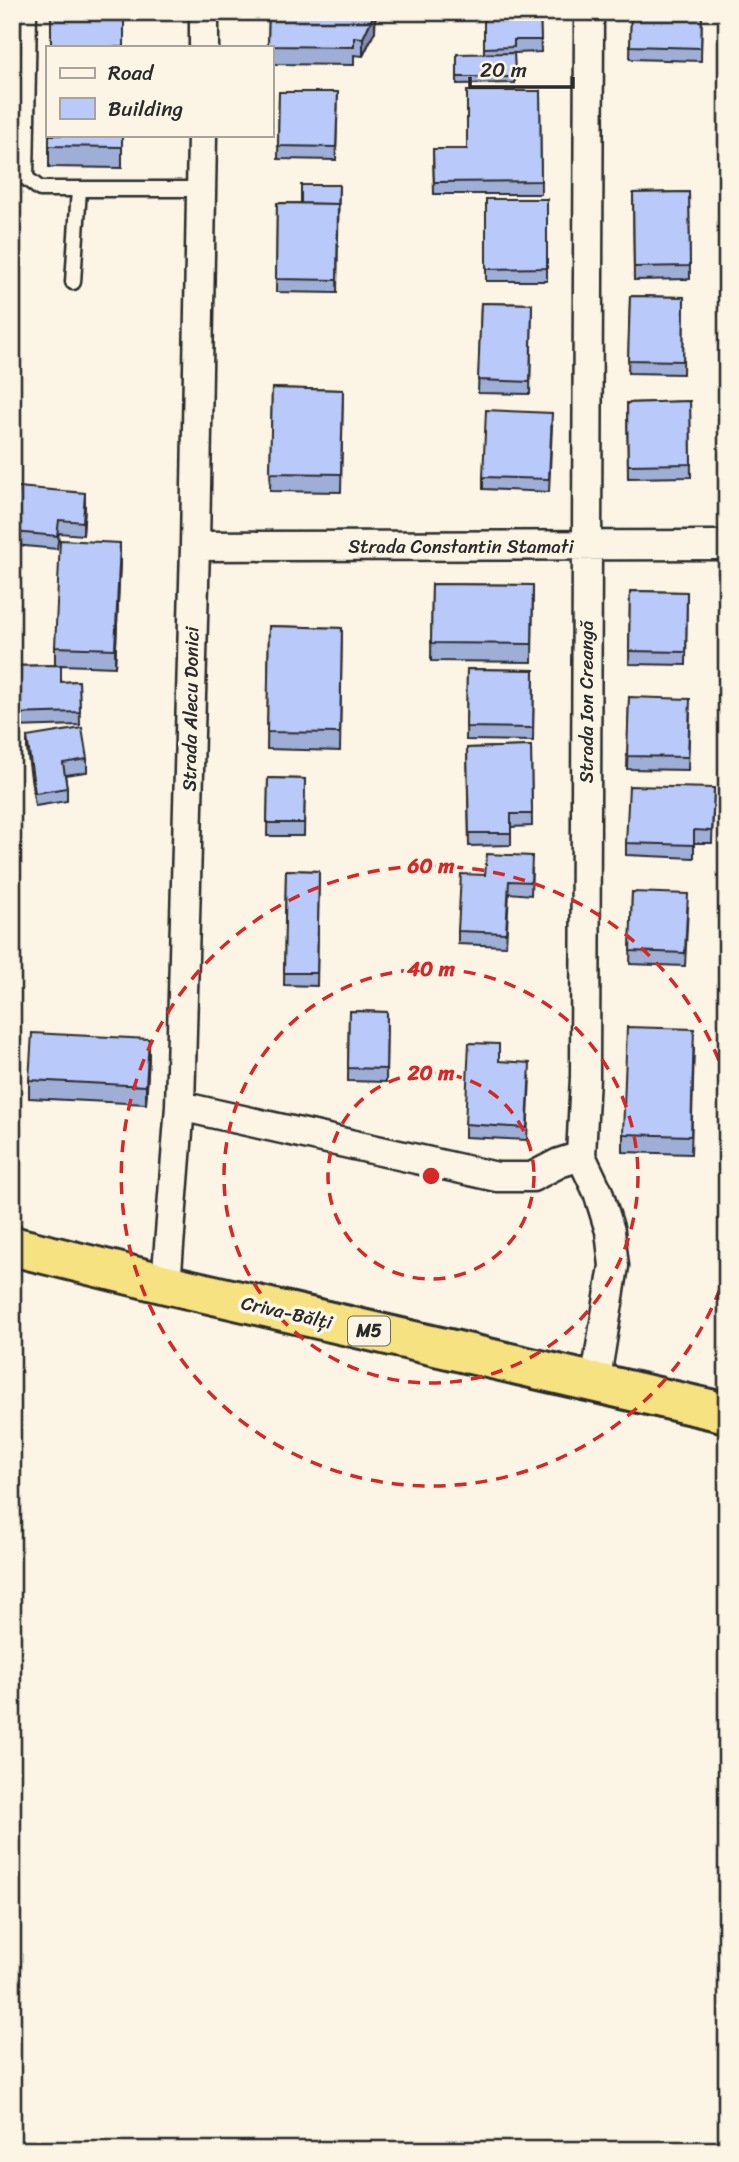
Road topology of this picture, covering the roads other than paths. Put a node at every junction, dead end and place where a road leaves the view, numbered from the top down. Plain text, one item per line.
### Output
1 (29, 12) edge
2 (204, 12) edge
3 (589, 12) edge
4 (204, 46) edge
5 (202, 136) edge
6 (79, 189) junction
7 (201, 189) junction
8 (73, 282) dead end
9 (727, 545) edge
10 (195, 546) junction
11 (587, 547) junction
12 (180, 1106) junction
13 (582, 1156) junction
14 (12, 1246) edge
15 (166, 1284) junction
16 (595, 1384) junction
17 (727, 1413) edge

1 - 6 lane
2 - 4 street
3 - 11 street, Strada Ion Creangă
5 - 7 street, Strada Alecu Donici
6 - 7 lane
6 - 8 lane
7 - 10 street, Strada Alecu Donici
9 - 11 street, Strada Constantin Stamati
10 - 11 street, Strada Constantin Stamati
10 - 12 street, Strada Alecu Donici
11 - 13 street, Strada Ion Creangă
12 - 13 street
12 - 15 street, Strada Alecu Donici
13 - 16 street, Strada Ion Creangă
14 - 15 highway, Criva-Bălți / M5
15 - 16 highway, Criva-Bălți / M5
16 - 17 highway, Criva-Bălți / M5

